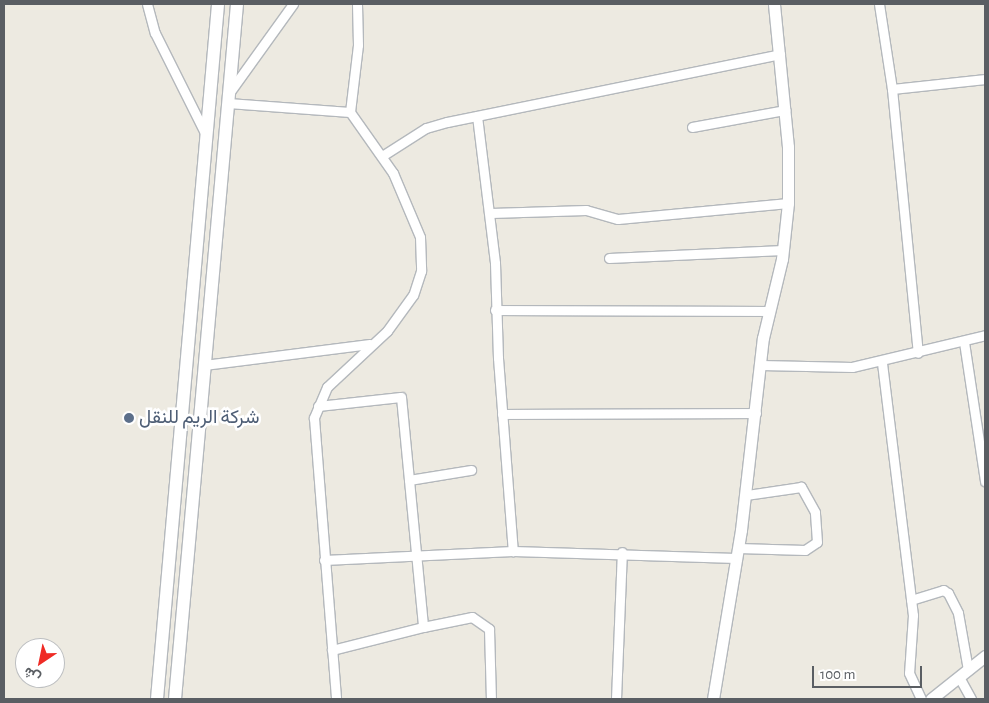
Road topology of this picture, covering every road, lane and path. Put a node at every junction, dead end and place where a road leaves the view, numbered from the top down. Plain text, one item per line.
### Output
1 (147, 4) edge
2 (218, 4) edge
3 (237, 4) edge
4 (293, 4) edge
5 (357, 4) edge
6 (774, 4) edge
7 (879, 4) edge
8 (780, 54) junction
9 (985, 79) edge
10 (892, 89) junction
11 (229, 98) junction
12 (785, 110) junction
13 (350, 112) junction
14 (477, 116) junction
15 (692, 127) dead end
16 (206, 136) junction
17 (382, 156) junction
18 (788, 203) junction
19 (491, 213) junction
20 (783, 250) junction
21 (197, 251) junction
22 (214, 253) junction
23 (609, 258) dead end
24 (495, 310) junction
25 (768, 311) junction
26 (985, 335) edge
27 (964, 342) junction
28 (371, 344) junction
29 (918, 353) junction
30 (882, 363) junction
31 (204, 365) junction
32 (761, 365) junction
33 (318, 406) junction
34 (756, 413) junction
35 (502, 414) junction
36 (471, 470) dead end
37 (409, 480) junction
38 (985, 481) edge
39 (746, 495) junction
40 (513, 550) junction
41 (622, 552) junction
42 (737, 553) junction
43 (415, 556) junction
44 (324, 560) junction
45 (911, 600) junction
46 (424, 628) junction
47 (332, 650) junction
48 (985, 656) edge
49 (964, 673) junction
50 (157, 699) edge
51 (175, 699) edge
52 (336, 699) edge
53 (491, 699) edge
54 (616, 699) edge
55 (713, 699) edge
56 (921, 699) edge
57 (932, 699) edge
58 (971, 699) edge

1 - 16 street
2 - 16 main road
3 - 11 main road
4 - 11 street
5 - 13 street
6 - 8 street
7 - 10 street
8 - 12 street
8 - 14 street
9 - 10 street
10 - 29 street
11 - 13 street
11 - 22 main road
12 - 15 street
12 - 18 street
13 - 17 street
14 - 17 street
14 - 19 street
16 - 21 main road
17 - 28 street
18 - 19 street
18 - 20 street
19 - 24 street
20 - 23 street
20 - 25 street
21 - 22 main road
21 - 50 main road
22 - 31 main road
24 - 25 street
24 - 35 street
25 - 32 street
26 - 27 street
27 - 29 street
27 - 38 street
28 - 31 street
28 - 33 street
29 - 30 street
30 - 32 street
30 - 45 street
31 - 51 main road
32 - 34 street
33 - 37 street
33 - 44 street
34 - 35 street
34 - 39 street
35 - 40 street
36 - 37 street
37 - 43 street
39 - 42 street
39 - 42 street
40 - 41 street
40 - 43 street
41 - 42 street
41 - 54 street
42 - 55 street
43 - 44 street
43 - 46 street
44 - 47 street
45 - 49 street
45 - 56 street
46 - 47 street
46 - 53 street
47 - 52 street
48 - 49 street
49 - 57 street
49 - 58 street

